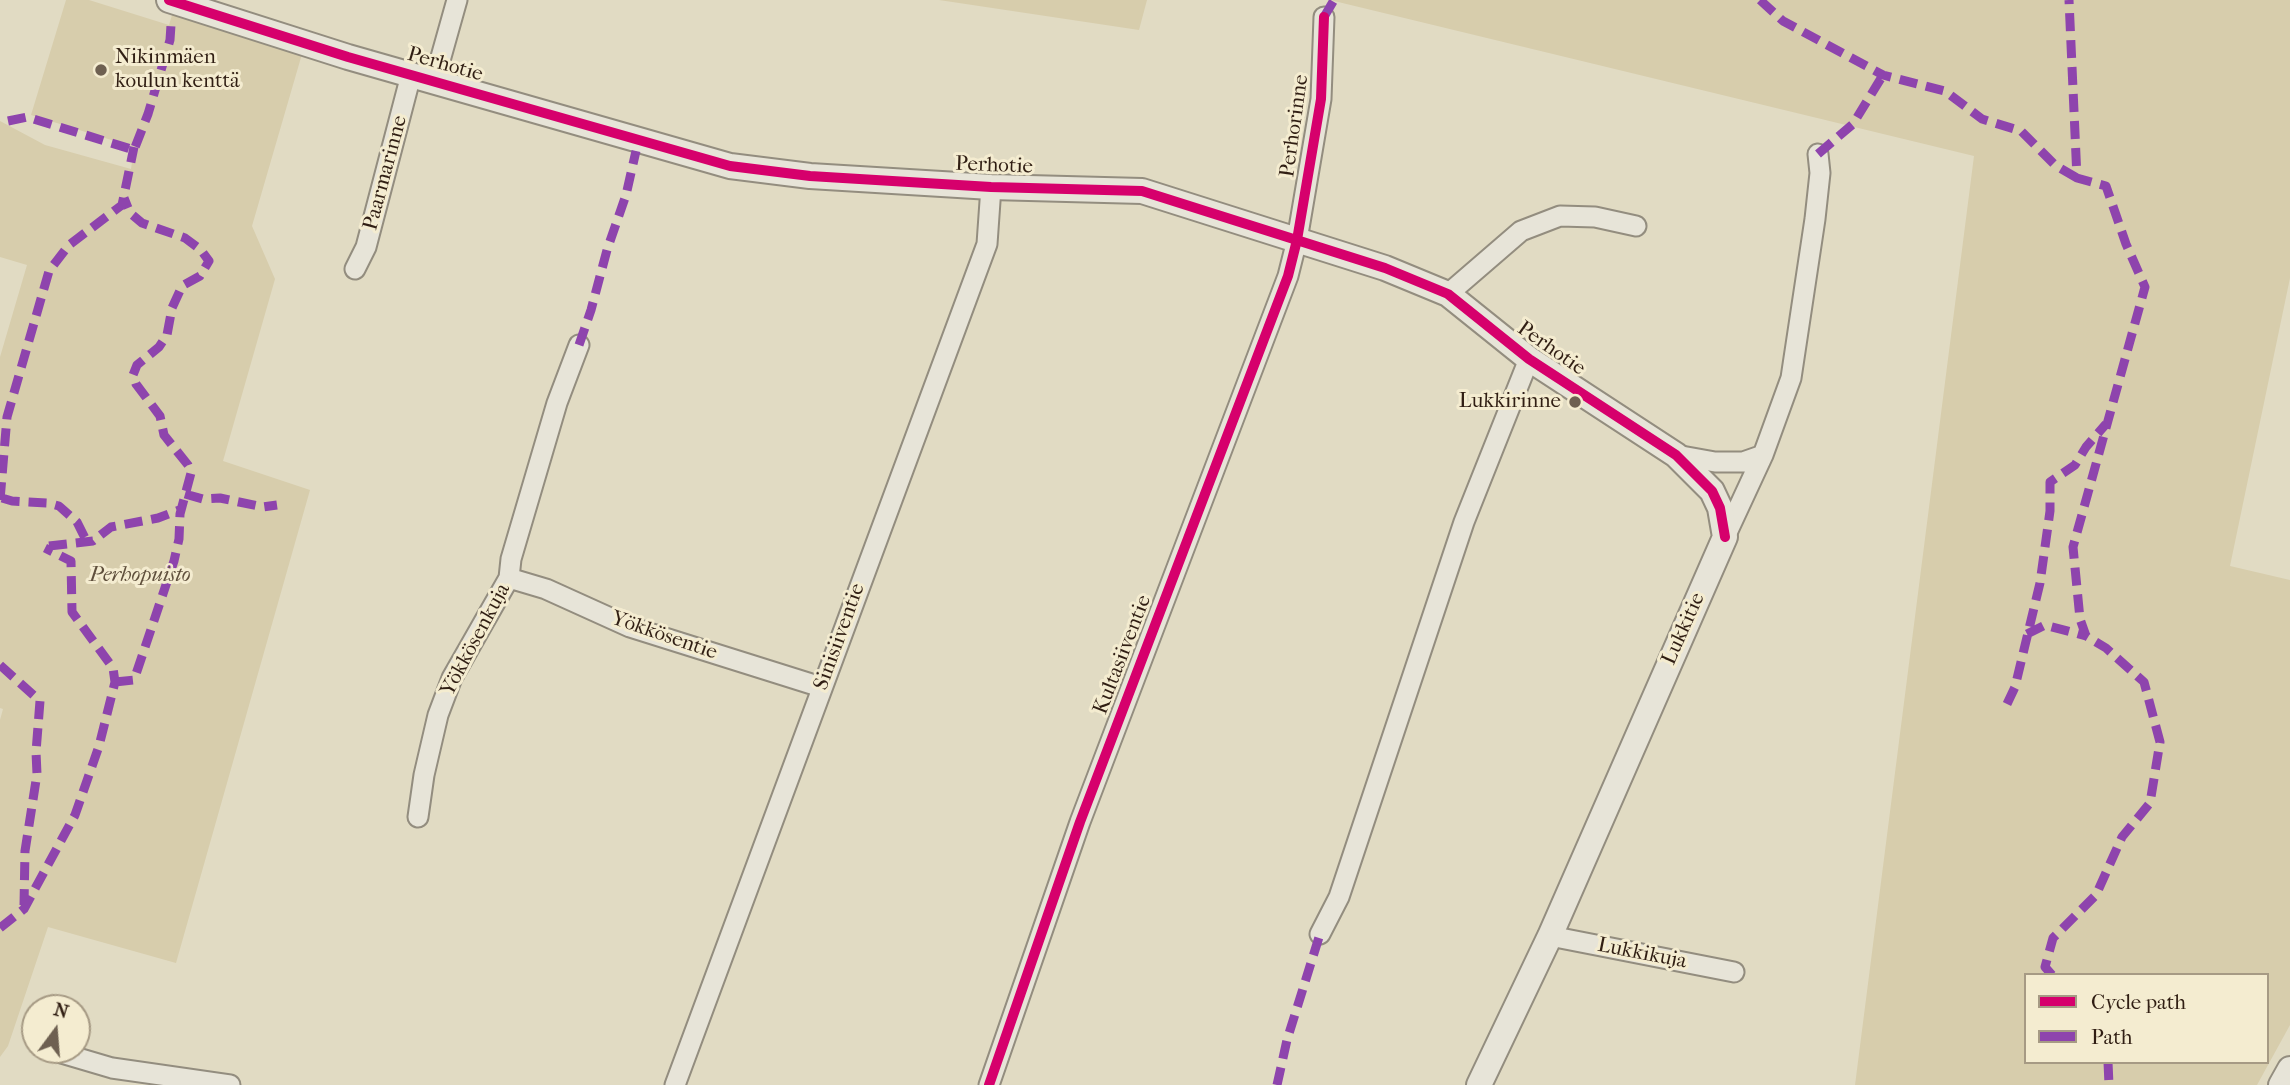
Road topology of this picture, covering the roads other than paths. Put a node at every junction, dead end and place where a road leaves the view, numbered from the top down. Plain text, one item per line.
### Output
1 (169, 0) edge
2 (457, 0) edge
3 (205, 6) edge
4 (1324, 17) dead end
5 (422, 78) junction
6 (1818, 153) dead end
7 (991, 187) junction
8 (1636, 226) dead end
9 (1297, 240) junction
10 (355, 269) dead end
11 (1448, 294) junction
12 (579, 345) dead end
13 (1529, 359) junction
14 (1676, 455) junction
15 (1763, 455) junction
16 (1725, 537) junction
17 (509, 578) junction
18 (821, 687) junction
19 (418, 817) dead end
20 (1321, 934) dead end
21 (1550, 936) junction
22 (1734, 972) dead end
23 (91, 1062) edge
24 (2290, 1069) edge
25 (230, 1085) edge
26 (675, 1085) edge
27 (989, 1085) edge
28 (1479, 1085) edge
29 (2281, 1085) edge

1 - 3 street, Perhotie
2 - 5 street, Paarmarinne
3 - 5 street, Perhotie
4 - 9 street, Perhorinne
5 - 7 street, Perhotie
5 - 10 street, Paarmarinne
6 - 15 street, Lukkitie
7 - 9 street, Perhotie
7 - 18 street, Sinisiiventie
8 - 11 street
9 - 11 street, Perhotie
9 - 27 street, Kultasiiventie
11 - 13 street, Perhotie
12 - 17 street, Yökkösenkuja
13 - 14 street, Perhotie
13 - 20 street
14 - 15 street, Perhotie
14 - 16 street, Perhotie
15 - 16 street, Lukkitie
16 - 21 street, Lukkitie
17 - 18 street, Yökkösentie
17 - 19 street, Yökkösenkuja
18 - 26 street, Sinisiiventie
21 - 22 street, Lukkikuja
21 - 28 street, Lukkitie
23 - 25 street
24 - 29 street

